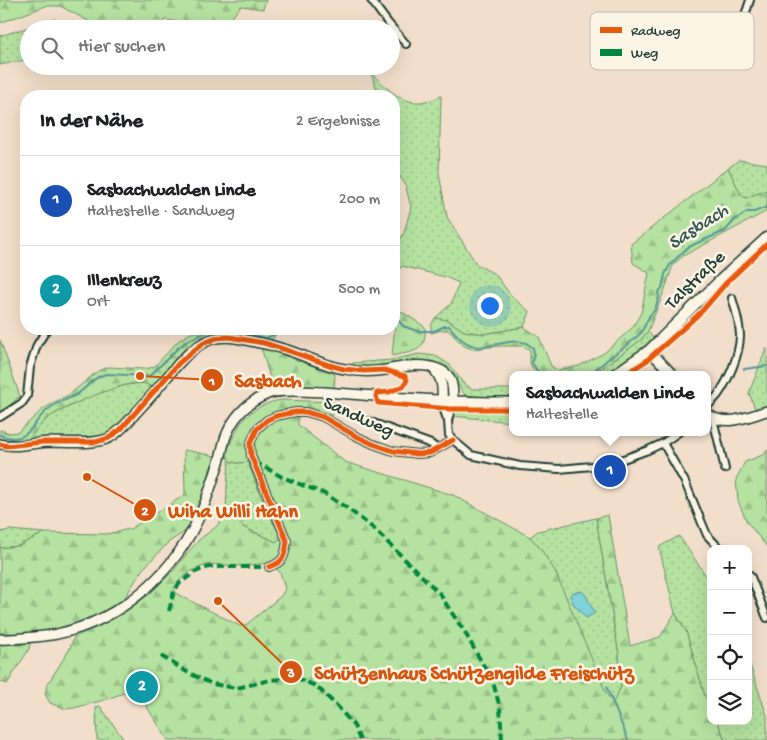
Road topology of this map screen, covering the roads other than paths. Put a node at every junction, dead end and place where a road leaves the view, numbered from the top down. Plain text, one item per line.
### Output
1 (371, 0) edge
2 (386, 20) edge
3 (400, 37) edge
4 (406, 44) dead end
5 (767, 237) edge
6 (732, 298) dead end
7 (43, 335) edge
8 (649, 350) junction
9 (431, 366) junction
10 (619, 371) edge
11 (669, 371) edge
12 (442, 400) junction
13 (452, 400) junction
14 (509, 402) edge
15 (711, 403) edge
16 (767, 411) edge
17 (711, 416) edge
18 (0, 417) edge
19 (368, 420) dead end
20 (711, 420) edge
21 (448, 421) junction
22 (673, 436) edge
23 (453, 440) junction
24 (663, 443) junction
25 (0, 444) edge
26 (436, 448) junction
27 (725, 469) dead end
28 (716, 545) edge
29 (269, 567) dead end
30 (752, 579) edge
31 (767, 618) edge
32 (0, 639) edge

1 - 2 street
3 - 4 street
5 - 8 main road, Talstraße
6 - 15 street
7 - 18 street
8 - 10 main road, Talstraße
8 - 11 main road
9 - 12 main road
9 - 13 main road
9 - 25 main road
12 - 13 main road
12 - 21 street
12 - 32 main road
13 - 14 main road
13 - 21 street
16 - 17 main road
19 - 26 street, Sandweg
20 - 27 street
21 - 23 street
22 - 24 street
23 - 24 street
23 - 26 street, Sandweg
24 - 28 street
26 - 29 street, Sandweg
30 - 31 street

